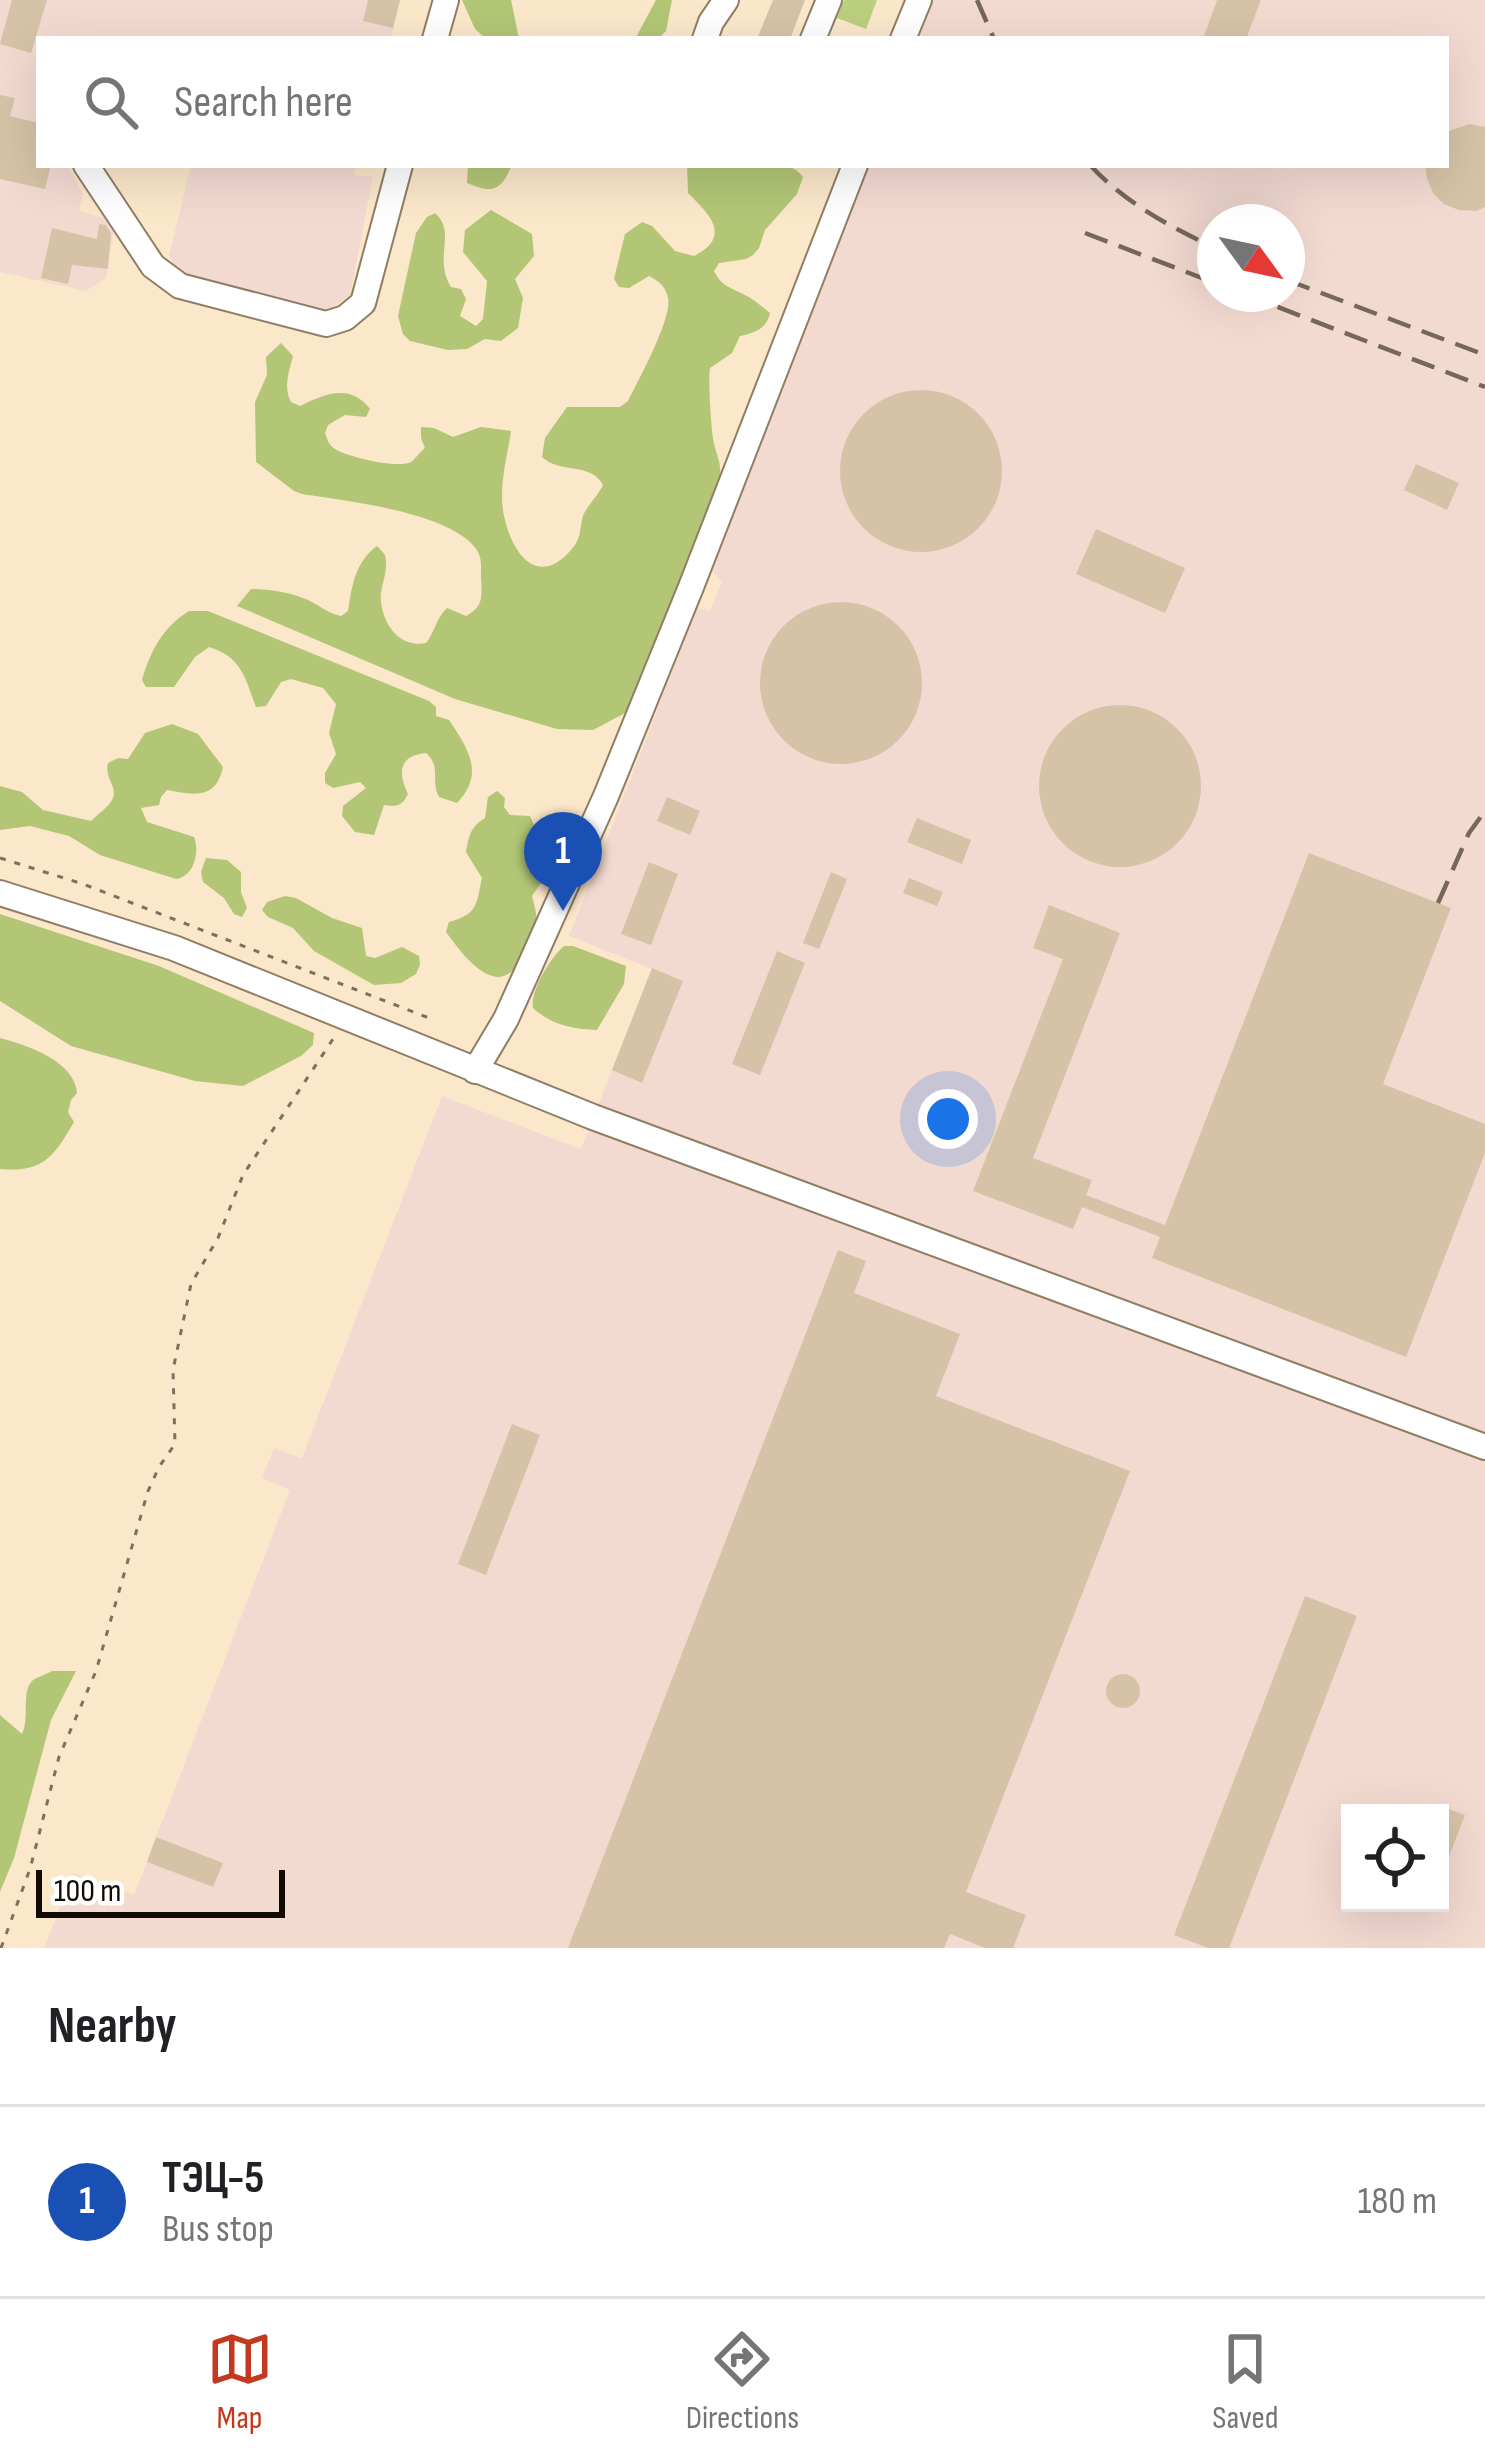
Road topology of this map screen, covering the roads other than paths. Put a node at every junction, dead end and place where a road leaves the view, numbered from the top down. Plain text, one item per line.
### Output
1 (446, 0) edge
2 (726, 0) edge
3 (829, 0) edge
4 (919, 0) edge
5 (436, 36) edge
6 (706, 36) edge
7 (814, 36) edge
8 (904, 36) edge
9 (88, 168) edge
10 (854, 168) edge
11 (397, 175) edge
12 (0, 893) edge
13 (475, 1071) junction
14 (1485, 1447) edge

1 - 5 street
2 - 6 street
3 - 7 street
4 - 8 street
9 - 11 street
10 - 13 street
12 - 13 street
13 - 14 street

